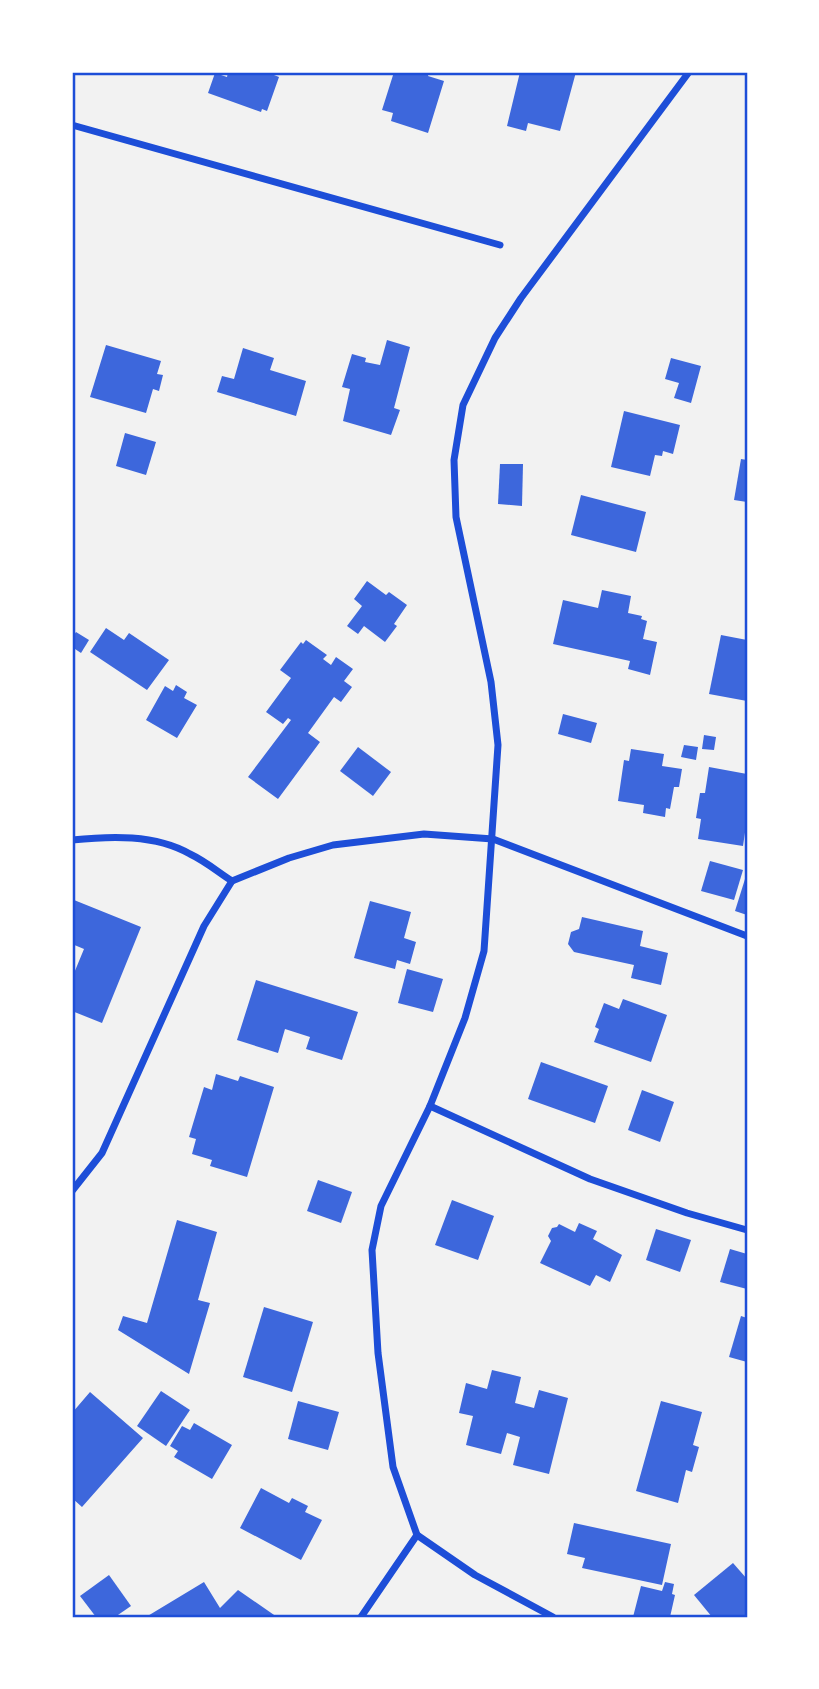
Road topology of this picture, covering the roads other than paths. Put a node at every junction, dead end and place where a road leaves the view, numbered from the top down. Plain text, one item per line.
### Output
1 (689, 72) edge
2 (72, 125) edge
3 (500, 245) dead end
4 (493, 839) junction
5 (72, 840) edge
6 (232, 881) junction
7 (747, 936) edge
8 (430, 1106) junction
9 (72, 1191) edge
10 (747, 1230) edge
11 (417, 1535) junction
12 (361, 1617) edge
13 (553, 1617) edge

1 - 4 street
2 - 3 street
4 - 6 street
4 - 7 street
4 - 8 street
5 - 6 street
6 - 9 street
8 - 10 street
8 - 11 street
11 - 12 street
11 - 13 street

